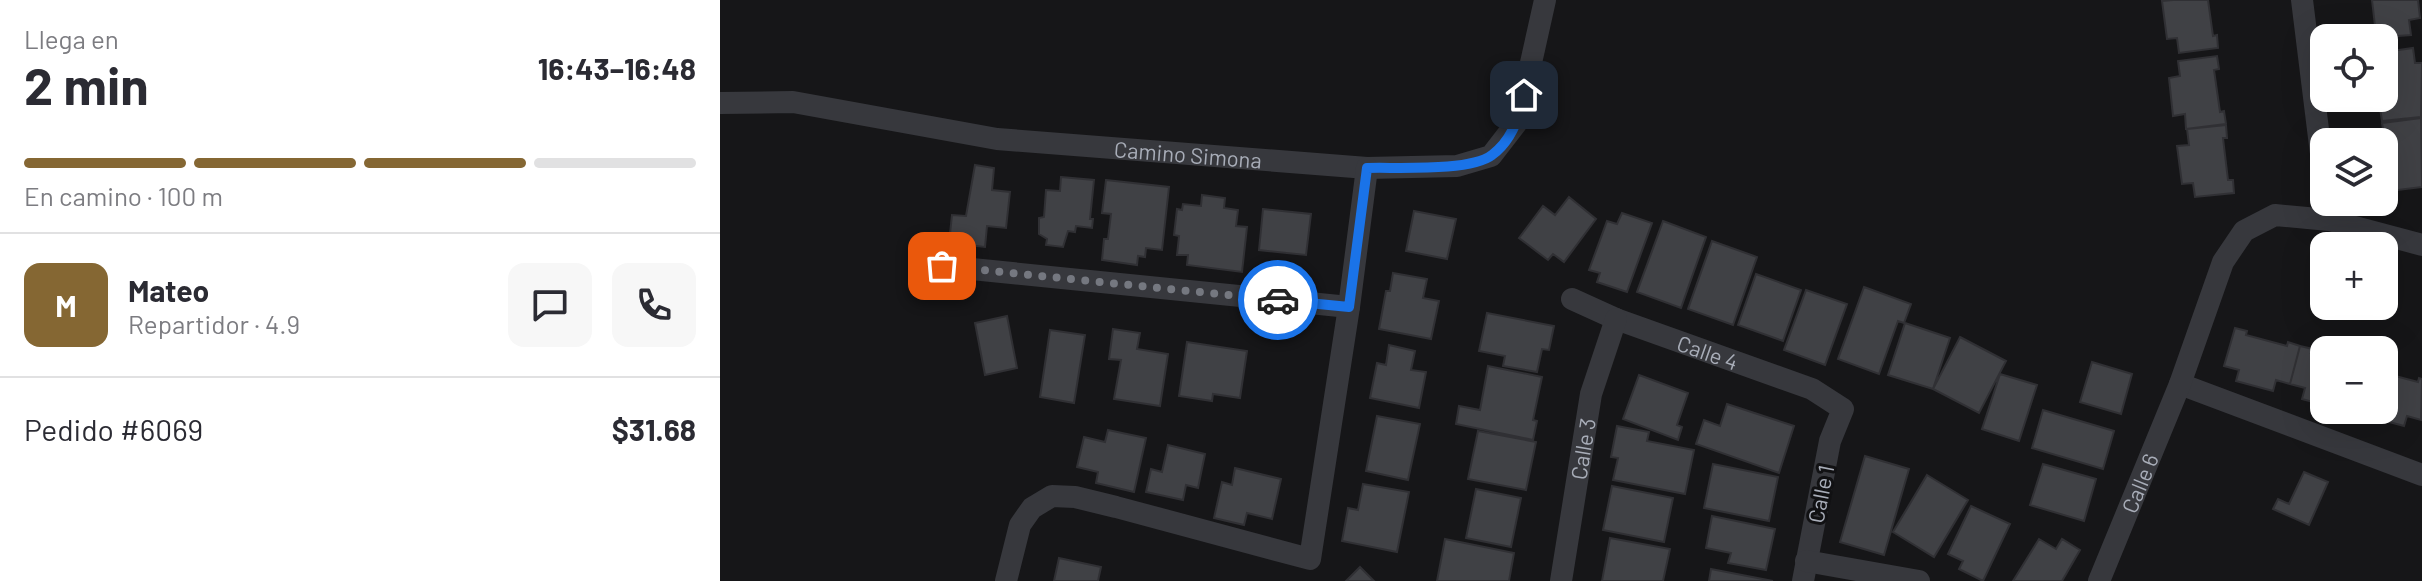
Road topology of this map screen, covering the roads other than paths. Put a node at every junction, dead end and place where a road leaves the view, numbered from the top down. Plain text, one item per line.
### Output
1 (1545, 0) edge
2 (2302, 0) edge
3 (720, 103) edge
4 (2318, 128) edge
5 (1367, 168) junction
6 (2310, 212) edge
7 (2342, 216) edge
8 (2422, 245) edge
9 (942, 266) dead end
10 (1572, 299) dead end
11 (1349, 307) junction
12 (1616, 319) junction
13 (2180, 384) junction
14 (1843, 409) joint
15 (2422, 475) edge
16 (1805, 571) edge
17 (1006, 581) edge
18 (1561, 581) edge
19 (1919, 581) edge
20 (2099, 581) edge

1 - 5 street, Camino Simona
2 - 4 street
3 - 5 street, Camino Simona
5 - 11 street
6 - 13 street, Calle 6
7 - 8 street, Calle 6
9 - 11 street
10 - 12 street, Calle 4
11 - 17 street
12 - 14 street, Calle 4
12 - 18 street, Calle 3
13 - 15 street
13 - 20 street, Calle 6
14 - 16 street, Calle 1
16 - 19 street

